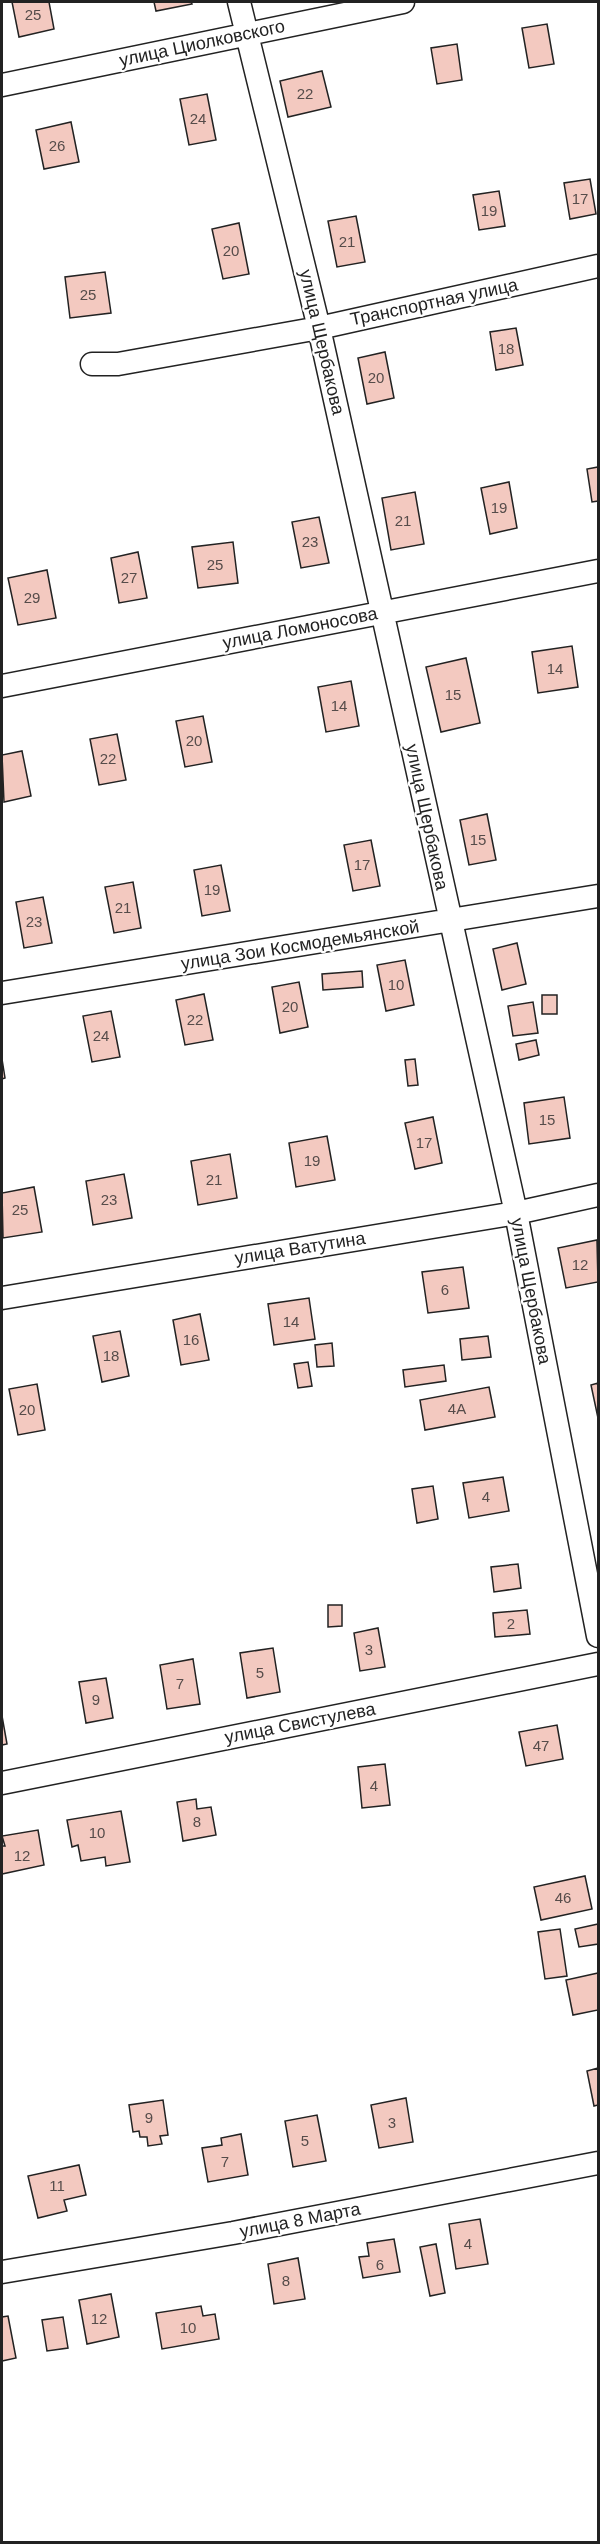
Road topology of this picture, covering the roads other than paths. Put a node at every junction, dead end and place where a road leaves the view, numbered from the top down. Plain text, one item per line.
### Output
1 (239, 2) edge
2 (403, 2) edge
3 (245, 34) junction
4 (2, 85) edge
5 (598, 266) edge
6 (320, 328) junction
7 (92, 364) dead end
8 (598, 571) edge
9 (382, 611) junction
10 (2, 687) edge
11 (598, 896) edge
12 (450, 921) junction
13 (2, 993) edge
14 (598, 1195) edge
15 (516, 1213) junction
16 (2, 1298) edge
17 (598, 1636) edge
18 (598, 1664) edge
19 (2, 1783) edge
20 (598, 2163) edge
21 (2, 2272) edge

1 - 3 street, улица Щербакова
2 - 3 street, улица Циолковского
3 - 4 street, улица Циолковского
3 - 6 street, улица Щербакова
5 - 6 street, Транспортная улица
6 - 7 street, Транспортная улица
6 - 9 street, улица Щербакова
8 - 9 street, улица Ломоносова
9 - 10 street, улица Ломоносова
9 - 12 street, улица Щербакова
11 - 12 street, улица Зои Космодемьянской
12 - 13 street, улица Зои Космодемьянской
12 - 15 street, улица Щербакова
14 - 15 street, улица Ватутина
15 - 16 street, улица Ватутина
15 - 17 street, улица Щербакова
18 - 19 street, улица Свистулева
20 - 21 street, улица 8 Марта

